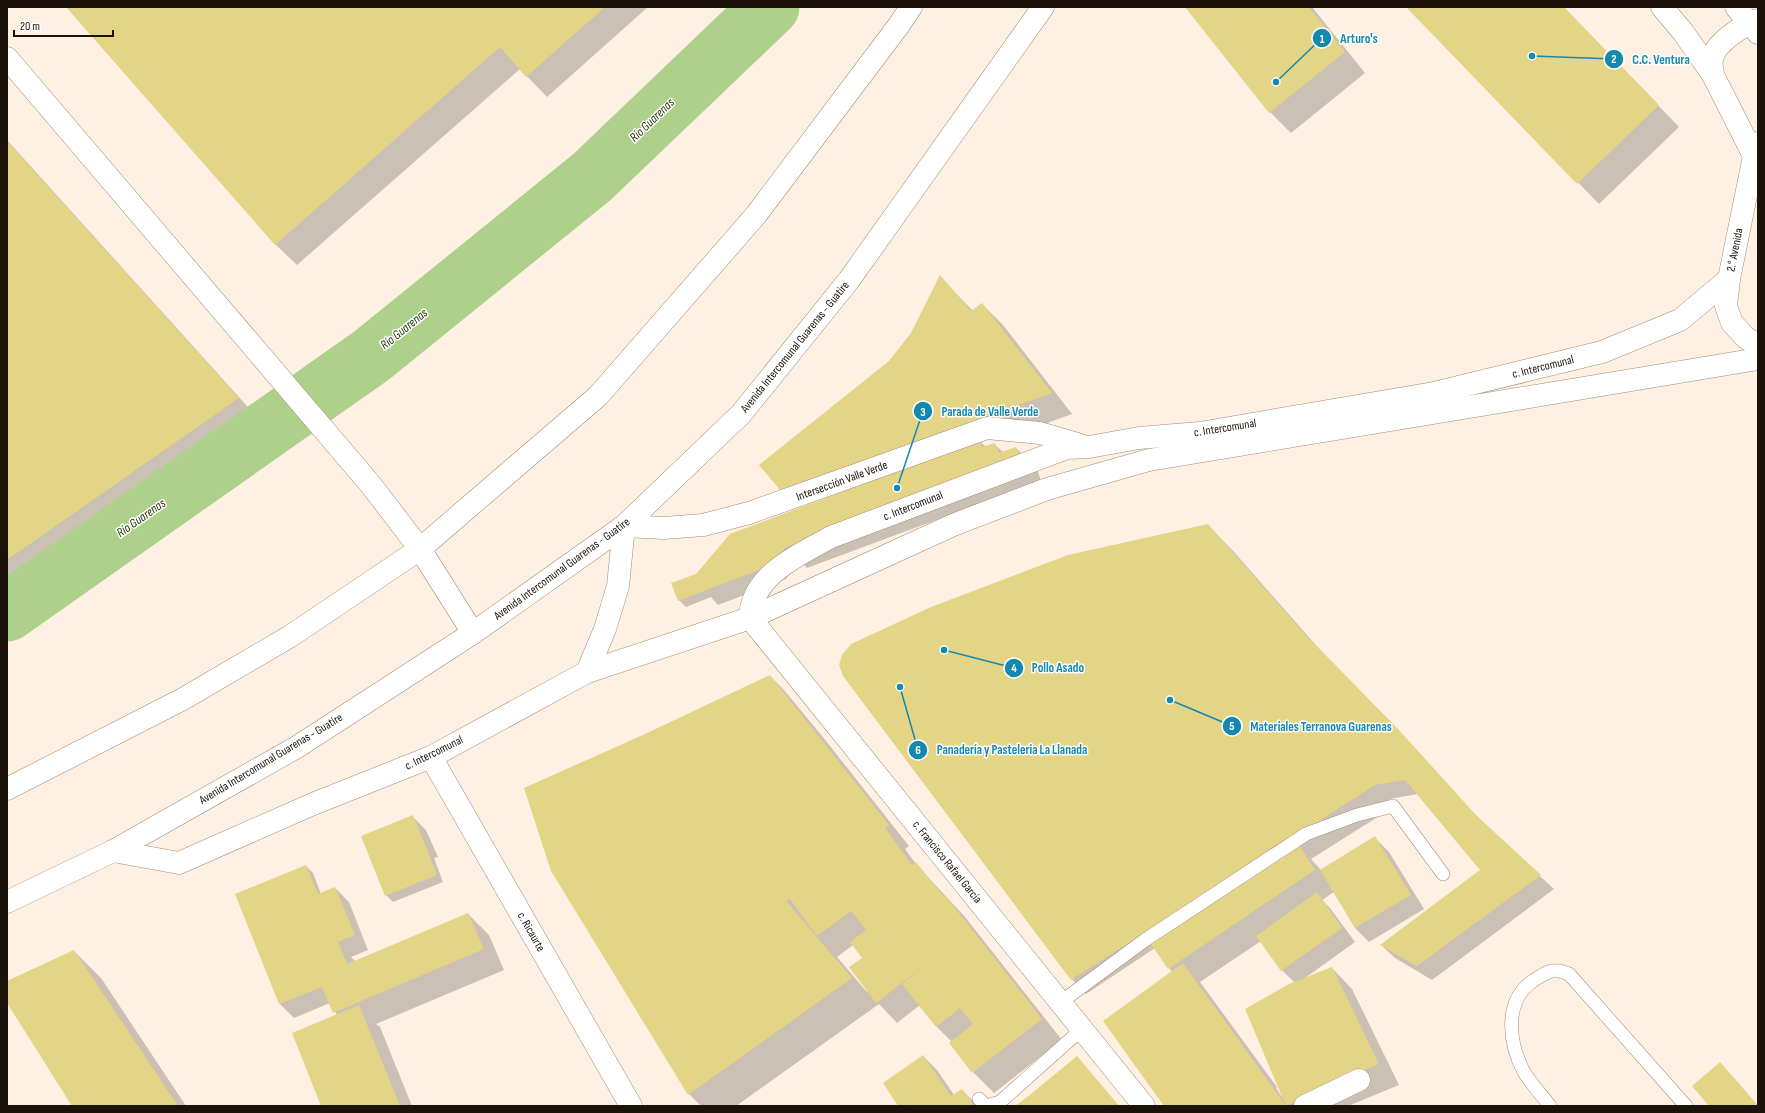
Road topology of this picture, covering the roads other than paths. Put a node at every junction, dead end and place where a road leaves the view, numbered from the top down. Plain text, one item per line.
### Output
1 (911, 7) edge
2 (1042, 7) edge
3 (1662, 7) edge
4 (1751, 21) edge
5 (7, 58) edge
6 (1713, 75) junction
7 (1756, 150) edge
8 (1729, 279) junction
9 (1758, 345) edge
10 (1758, 359) edge
11 (1088, 447) junction
12 (1149, 460) junction
13 (624, 526) junction
14 (420, 548) junction
15 (750, 618) junction
16 (473, 633) junction
17 (587, 672) junction
18 (431, 757) junction
19 (7, 789) edge
20 (112, 851) junction
21 (1443, 874) dead end
22 (7, 902) edge
23 (1061, 1002) junction
24 (1082, 1029) junction
25 (1359, 1080) dead end
26 (979, 1099) dead end
27 (631, 1106) edge
28 (1144, 1106) edge
29 (1305, 1106) edge
30 (1550, 1106) edge
31 (1686, 1106) edge

1 - 14 street
2 - 13 street, Avenida Intercomunal Guarenas - Guatire
3 - 6 street
4 - 6 street
5 - 14 street
6 - 7 street
7 - 8 street, 2.° Avenida
8 - 9 street, 2.° Avenida
8 - 11 street, c. Intercomunal
10 - 12 street, c. Intercomunal
11 - 12 street, Intersección Valle Verde
11 - 13 street, Intersección Valle Verde
11 - 15 street, c. Intercomunal
12 - 15 street, c. Intercomunal
13 - 16 street, Avenida Intercomunal Guarenas - Guatire
13 - 17 street
14 - 16 street
14 - 19 street
15 - 17 street, c. Intercomunal
15 - 23 street, c. Francisco Rafael García
16 - 20 street, Avenida Intercomunal Guarenas - Guatire
17 - 18 street, c. Intercomunal
18 - 20 street, c. Intercomunal
18 - 27 street, c. Ricaurte
20 - 22 street, Avenida Intercomunal Guarenas - Guatire
21 - 23 lane
23 - 24 street, c. Francisco Rafael García
24 - 26 lane
24 - 28 street, c. Francisco Rafael García
25 - 29 street
30 - 31 lane

